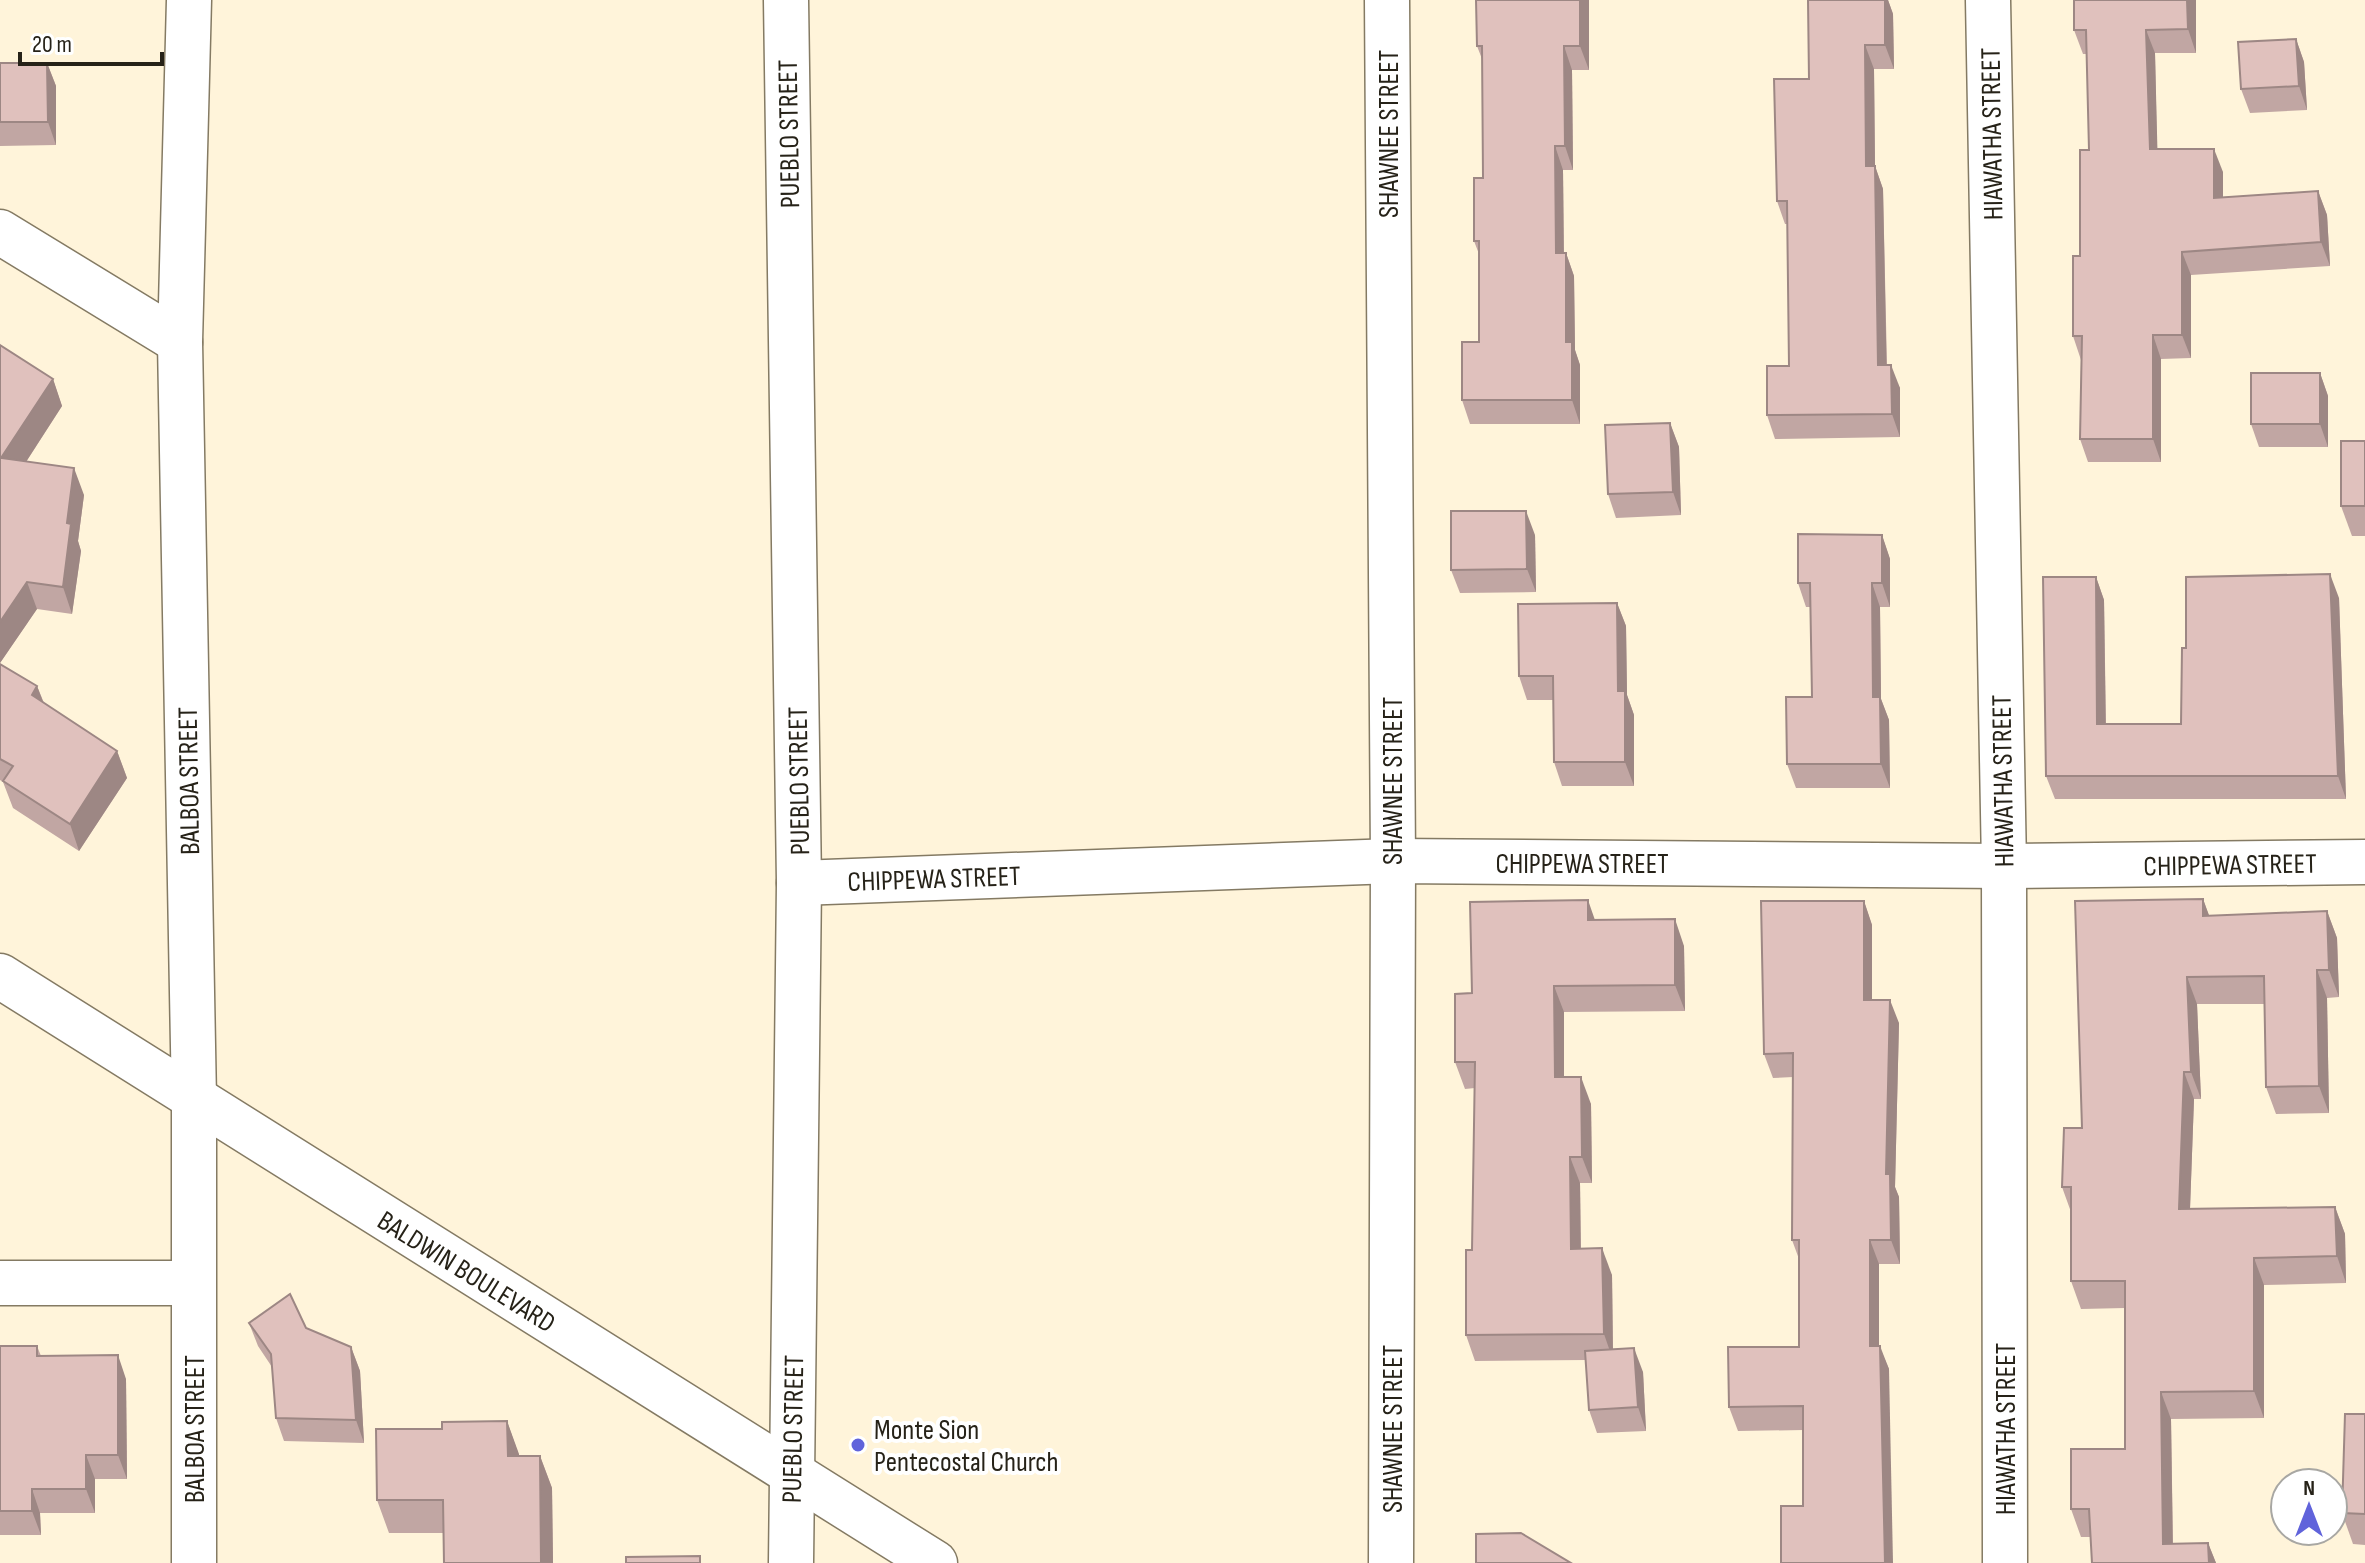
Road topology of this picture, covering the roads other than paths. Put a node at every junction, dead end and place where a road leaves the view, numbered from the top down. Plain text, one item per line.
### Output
1 (189, 0) edge
2 (786, 0) edge
3 (1387, 0) edge
4 (1988, 0) edge
5 (0, 232) edge
6 (180, 342) junction
7 (1393, 861) junction
8 (2365, 862) edge
9 (2004, 866) junction
10 (799, 883) junction
11 (0, 976) edge
12 (194, 1100) junction
13 (0, 1283) edge
14 (193, 1283) junction
15 (791, 1475) junction
16 (194, 1563) edge
17 (791, 1563) edge
18 (935, 1563) edge
19 (1391, 1563) edge
20 (2005, 1563) edge

1 - 6 street, BALBOA STREET
2 - 10 street, PUEBLO STREET
3 - 7 street, SHAWNEE STREET
4 - 9 street, HIAWATHA STREET
5 - 6 street
6 - 12 street, BALBOA STREET
7 - 9 street, CHIPPEWA STREET
7 - 10 street, CHIPPEWA STREET
7 - 19 street, SHAWNEE STREET
8 - 9 street, CHIPPEWA STREET
9 - 20 street, HIAWATHA STREET
10 - 15 street, PUEBLO STREET
11 - 12 street, BALDWIN BOULEVARD
12 - 14 street, BALBOA STREET
12 - 15 street, BALDWIN BOULEVARD
13 - 14 street
14 - 16 street, BALBOA STREET
15 - 17 street, PUEBLO STREET
15 - 18 street, BALDWIN BOULEVARD

